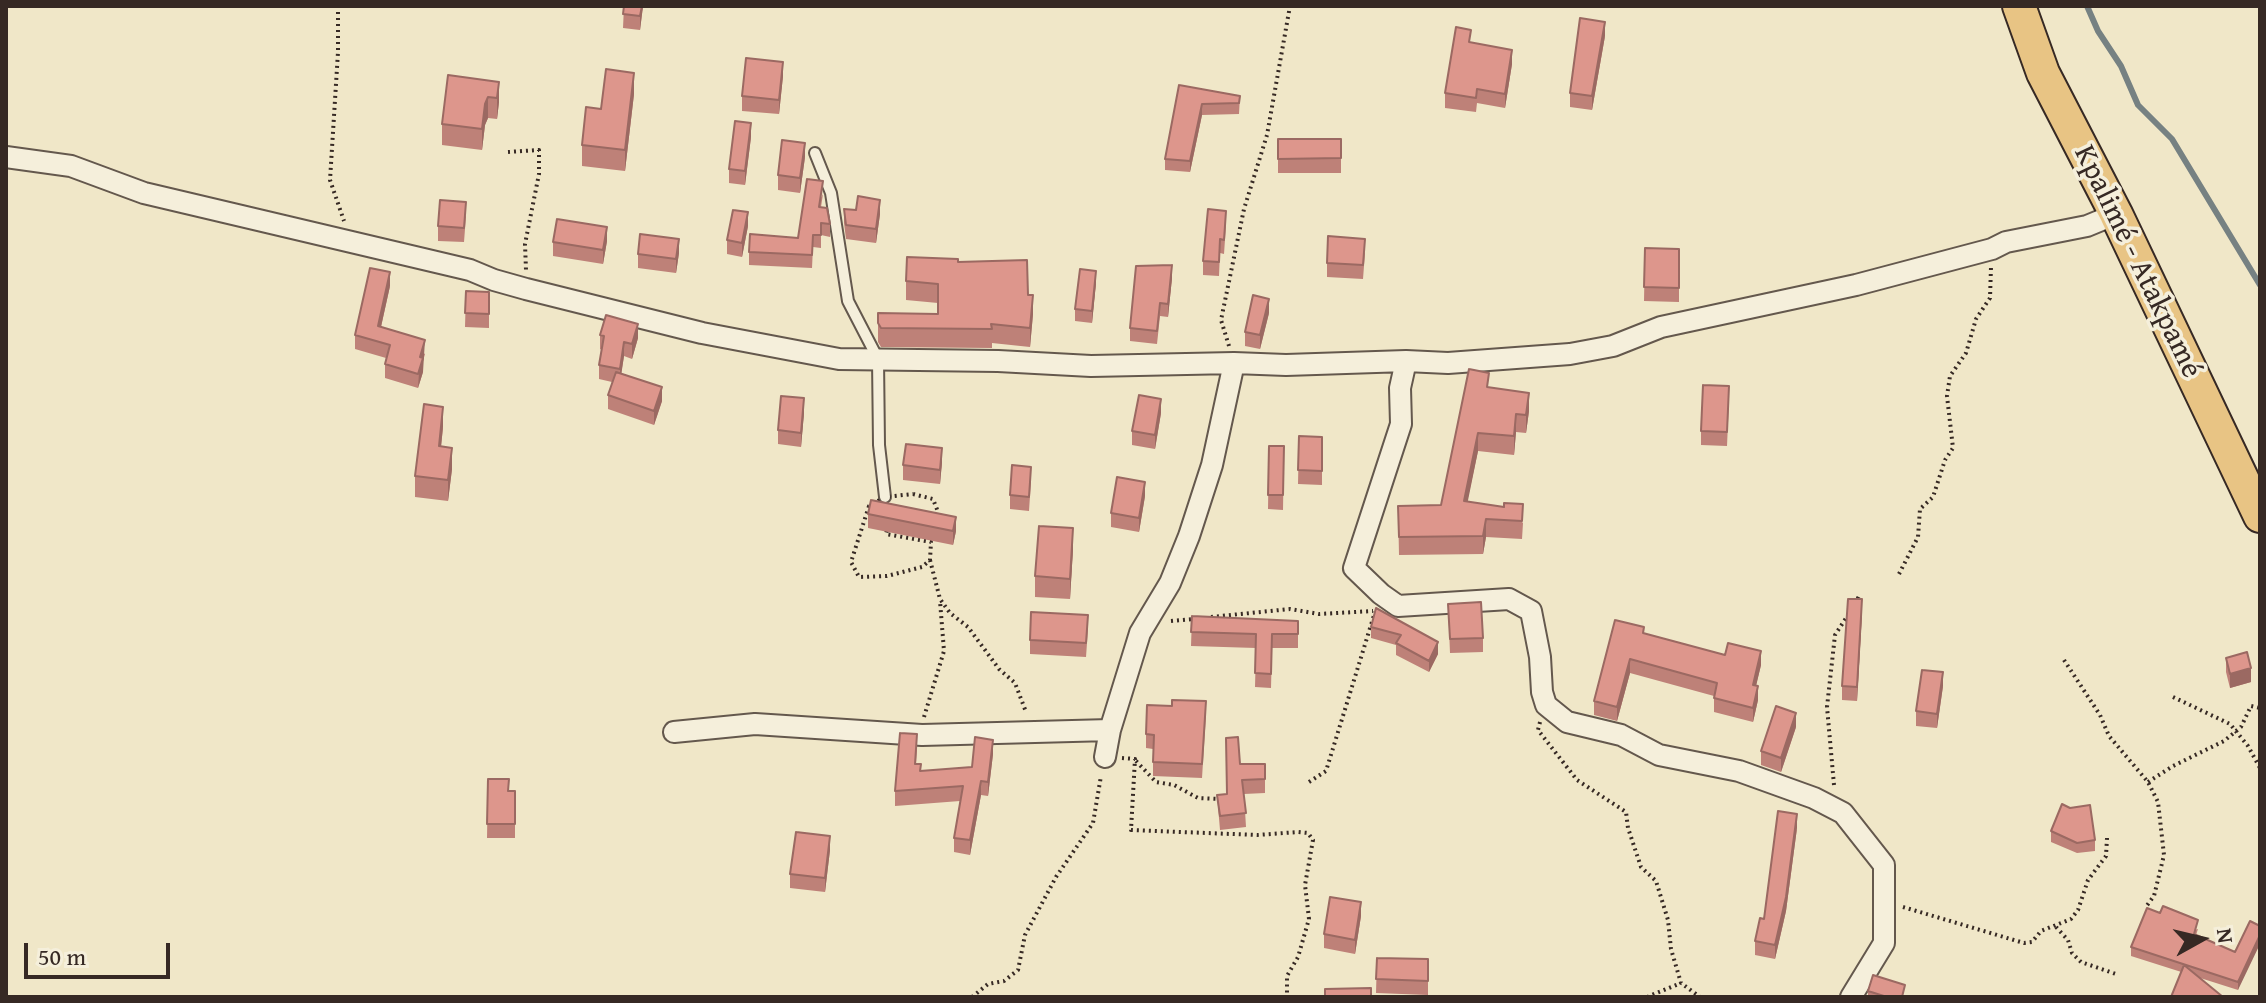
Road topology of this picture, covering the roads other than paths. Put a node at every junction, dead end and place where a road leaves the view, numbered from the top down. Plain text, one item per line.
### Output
1 (2019, 6) edge
2 (815, 153) dead end
3 (6, 157) edge
4 (2116, 214) junction
5 (878, 359) junction
6 (1406, 361) junction
7 (1234, 363) junction
8 (885, 497) road end
9 (2260, 516) edge
10 (1110, 730) junction
11 (674, 732) dead end
12 (1105, 757) road end
13 (1851, 997) edge

1 - 4 main road, Kpalimé - Atakpamé
2 - 5 lane
3 - 5 street
4 - 6 street
4 - 9 main road, Kpalimé - Atakpamé
5 - 7 street
5 - 8 lane
6 - 7 street
6 - 13 street
7 - 10 street
10 - 11 street
10 - 12 street

